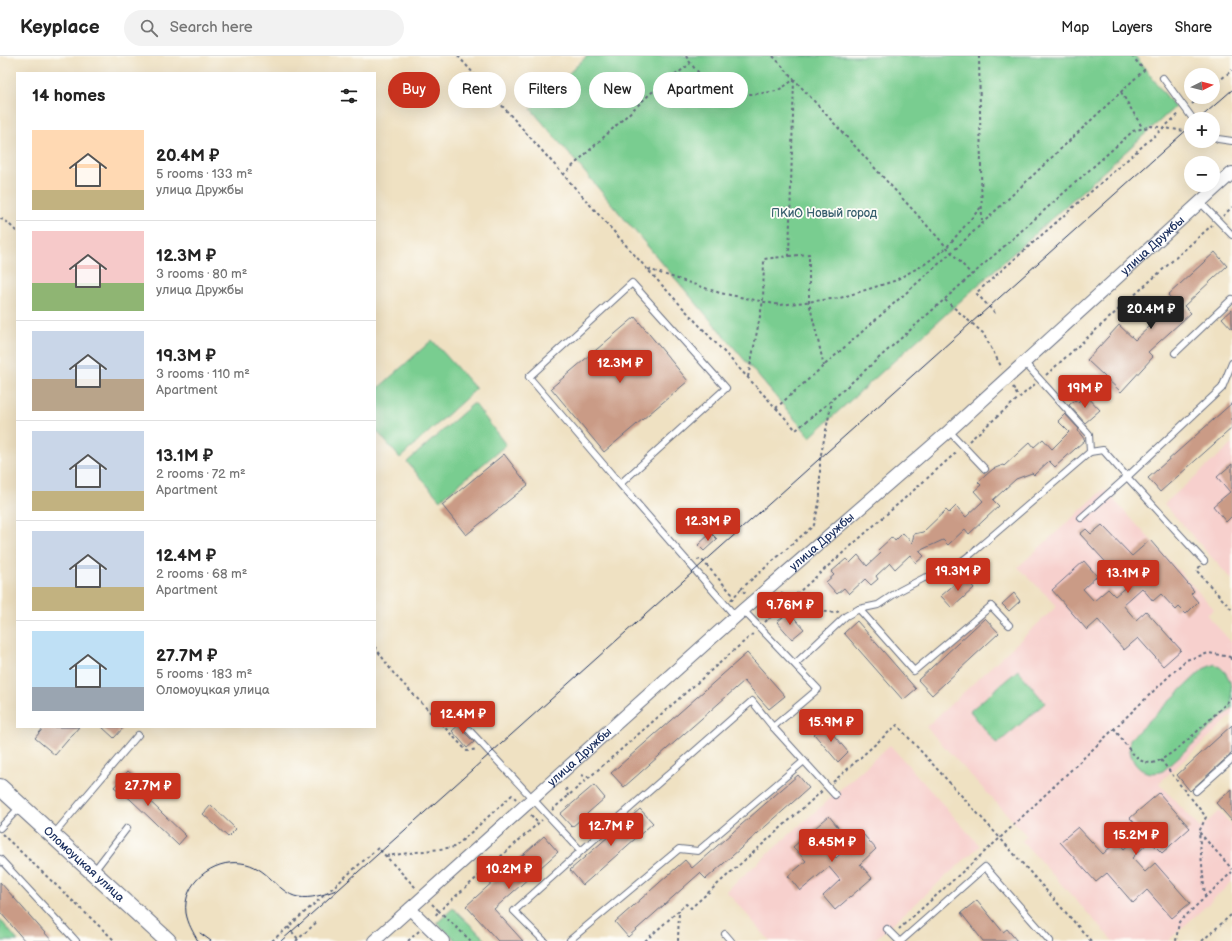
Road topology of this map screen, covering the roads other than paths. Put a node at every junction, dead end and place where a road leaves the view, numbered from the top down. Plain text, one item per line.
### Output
1 (1163, 78) dead end
2 (1187, 112) edge
3 (1220, 139) edge
4 (1232, 140) edge
5 (1232, 173) edge
6 (1200, 202) junction
7 (1232, 236) edge
8 (1232, 299) edge
9 (1175, 353) dead end
10 (1024, 362) junction
11 (1232, 363) edge
12 (950, 431) junction
13 (1090, 452) junction
14 (985, 469) dead end
15 (1127, 477) junction
16 (620, 484) junction
17 (1081, 518) dead end
18 (1202, 563) road end
19 (859, 609) junction
20 (740, 614) junction
21 (1009, 625) dead end
22 (795, 664) junction
23 (773, 727) junction
24 (470, 730) dead end
25 (138, 734) dead end
26 (1232, 759) edge
27 (804, 761) junction
28 (0, 787) edge
29 (1196, 791) dead end
30 (834, 795) dead end
31 (534, 799) junction
32 (21, 806) junction
33 (0, 828) edge
34 (127, 828) dead end
35 (53, 835) junction
36 (581, 851) junction
37 (0, 859) edge
38 (93, 872) junction
39 (410, 909) junction
40 (887, 929) dead end
41 (725, 934) dead end
42 (161, 939) edge
43 (76, 941) edge
44 (374, 941) edge
45 (443, 941) edge
46 (544, 941) edge
47 (570, 941) edge
48 (731, 941) edge
49 (900, 941) edge
50 (1050, 941) edge

1 - 2 lane
3 - 4 lane
5 - 6 street, улица Дружбы
6 - 7 lane
6 - 10 street, улица Дружбы
8 - 9 lane
10 - 12 street, улица Дружбы
10 - 13 lane
11 - 15 lane
12 - 14 lane
12 - 20 street, улица Дружбы
13 - 15 lane
13 - 19 lane
15 - 17 lane
15 - 18 lane
16 - 16 lane
16 - 20 lane
19 - 21 lane
19 - 22 lane
20 - 22 lane
20 - 31 street, улица Дружбы
22 - 23 lane
23 - 27 lane
23 - 36 lane
24 - 31 lane
25 - 35 lane
26 - 29 lane
27 - 30 lane
27 - 47 lane
28 - 32 street, Оломоуцкая улица
31 - 36 lane
31 - 39 street, улица Дружбы
32 - 33 lane
32 - 35 street, Оломоуцкая улица
34 - 38 lane
35 - 38 street, Оломоуцкая улица
36 - 46 lane
37 - 43 lane
38 - 42 street, Оломоуцкая улица
39 - 44 street, улица Дружбы
39 - 45 street
40 - 49 lane
41 - 48 lane
49 - 50 lane

